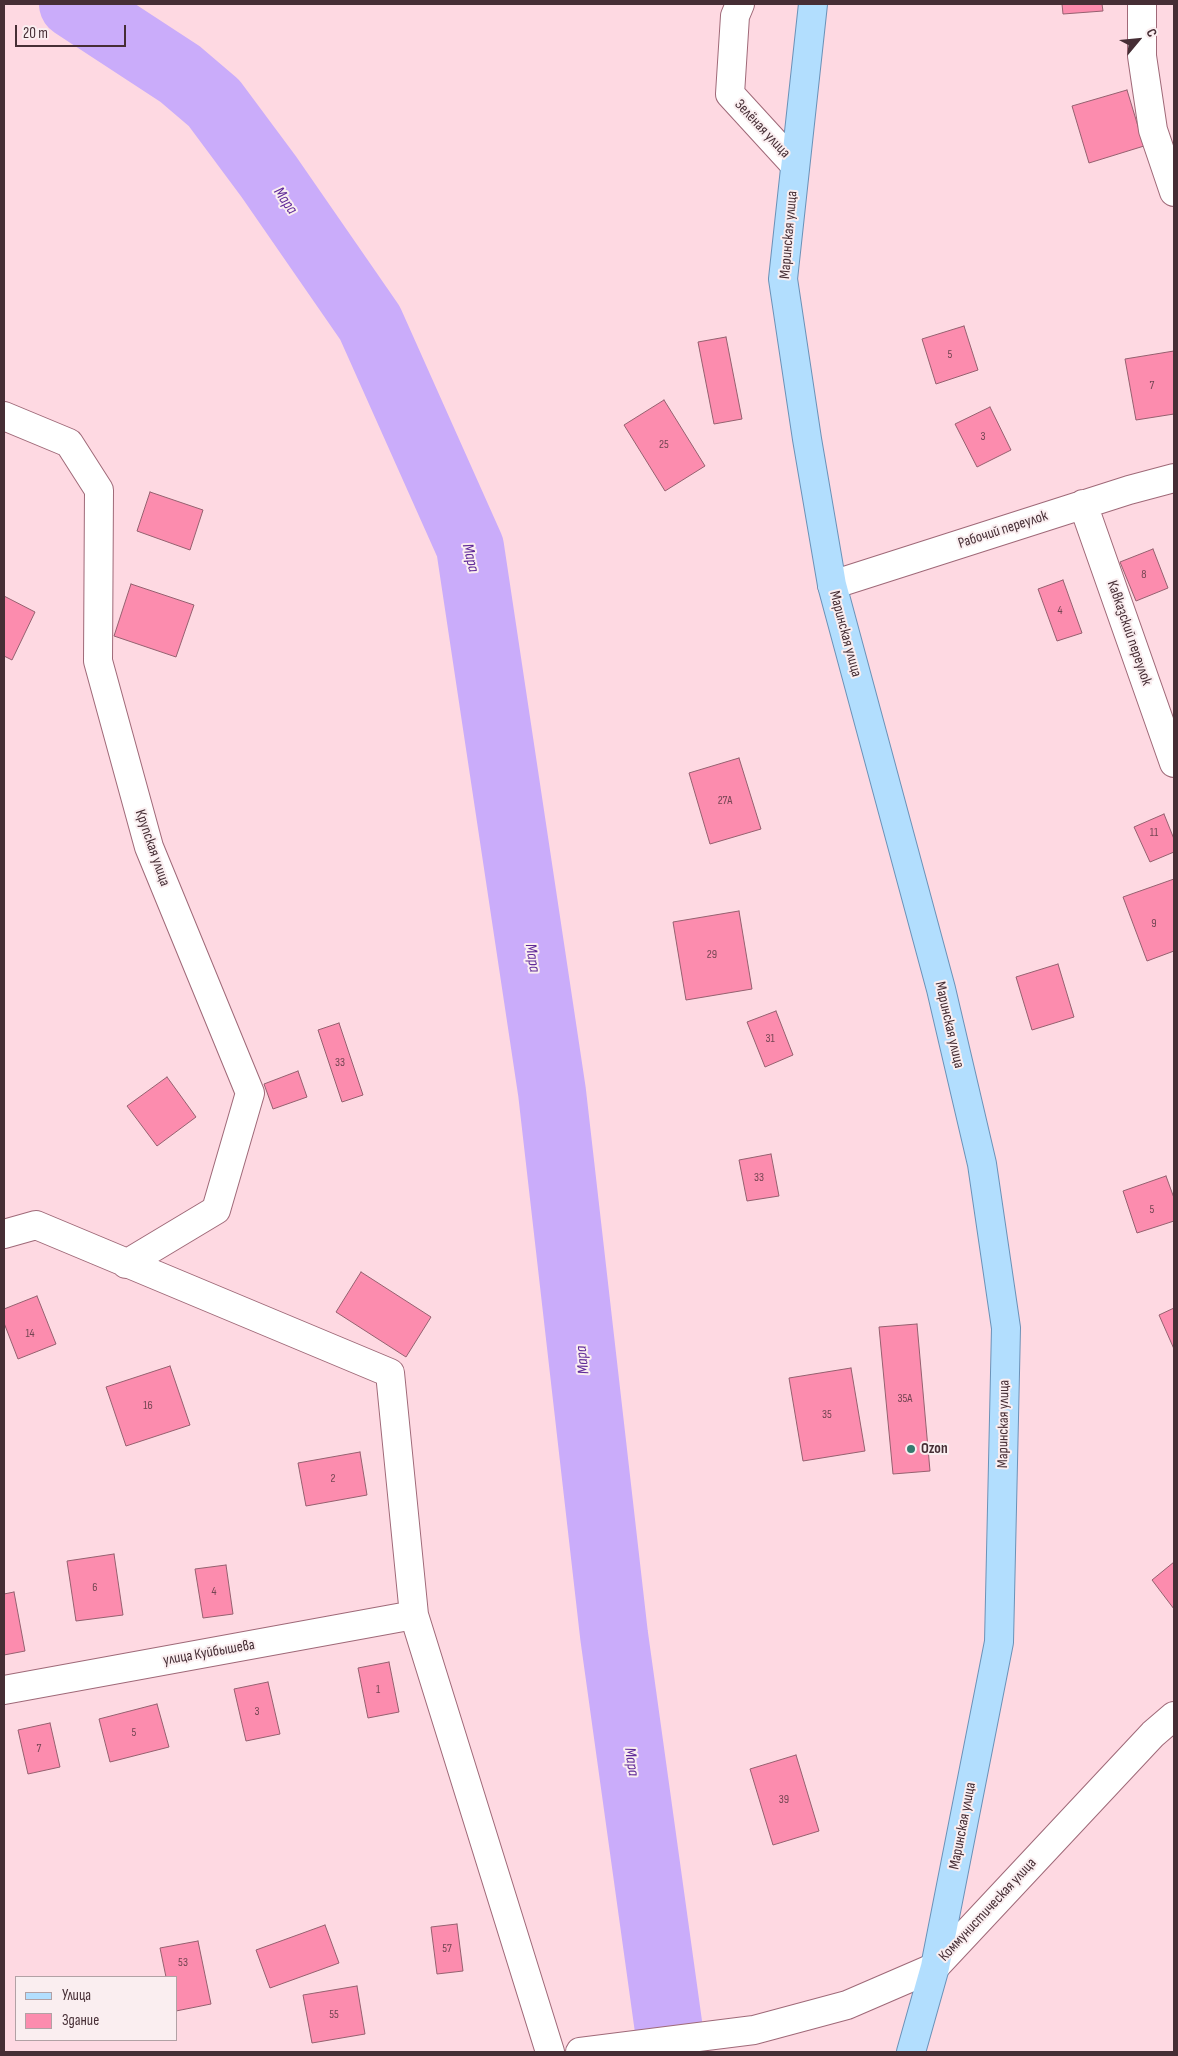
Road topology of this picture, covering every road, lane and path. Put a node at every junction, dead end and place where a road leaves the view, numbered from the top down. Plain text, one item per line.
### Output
1 (740, 4) edge
2 (813, 4) edge
3 (1142, 4) edge
4 (795, 165) junction
5 (1174, 192) edge
6 (4, 416) edge
7 (1174, 478) edge
8 (1083, 504) junction
9 (832, 585) junction
10 (1174, 763) edge
11 (4, 1234) edge
12 (126, 1264) junction
13 (414, 1615) junction
14 (4, 1690) edge
15 (1174, 1716) edge
16 (935, 1967) junction
17 (550, 2052) edge
18 (580, 2052) edge
19 (911, 2052) edge

1 - 4 street, Зелёная улица
2 - 4 main road, Маринская улица
3 - 5 street
4 - 9 main road, Маринская улица
6 - 12 street, Крупская улица
7 - 8 street, Рабочий переулок
8 - 9 street, Рабочий переулок
8 - 10 street, Кавказский переулок
9 - 16 main road, Маринская улица
11 - 12 street
12 - 13 street
13 - 14 street, улица Куйбышева
13 - 17 street
15 - 16 street, Коммунистическая улица
16 - 18 street, Коммунистическая улица
16 - 19 main road, Маринская улица

